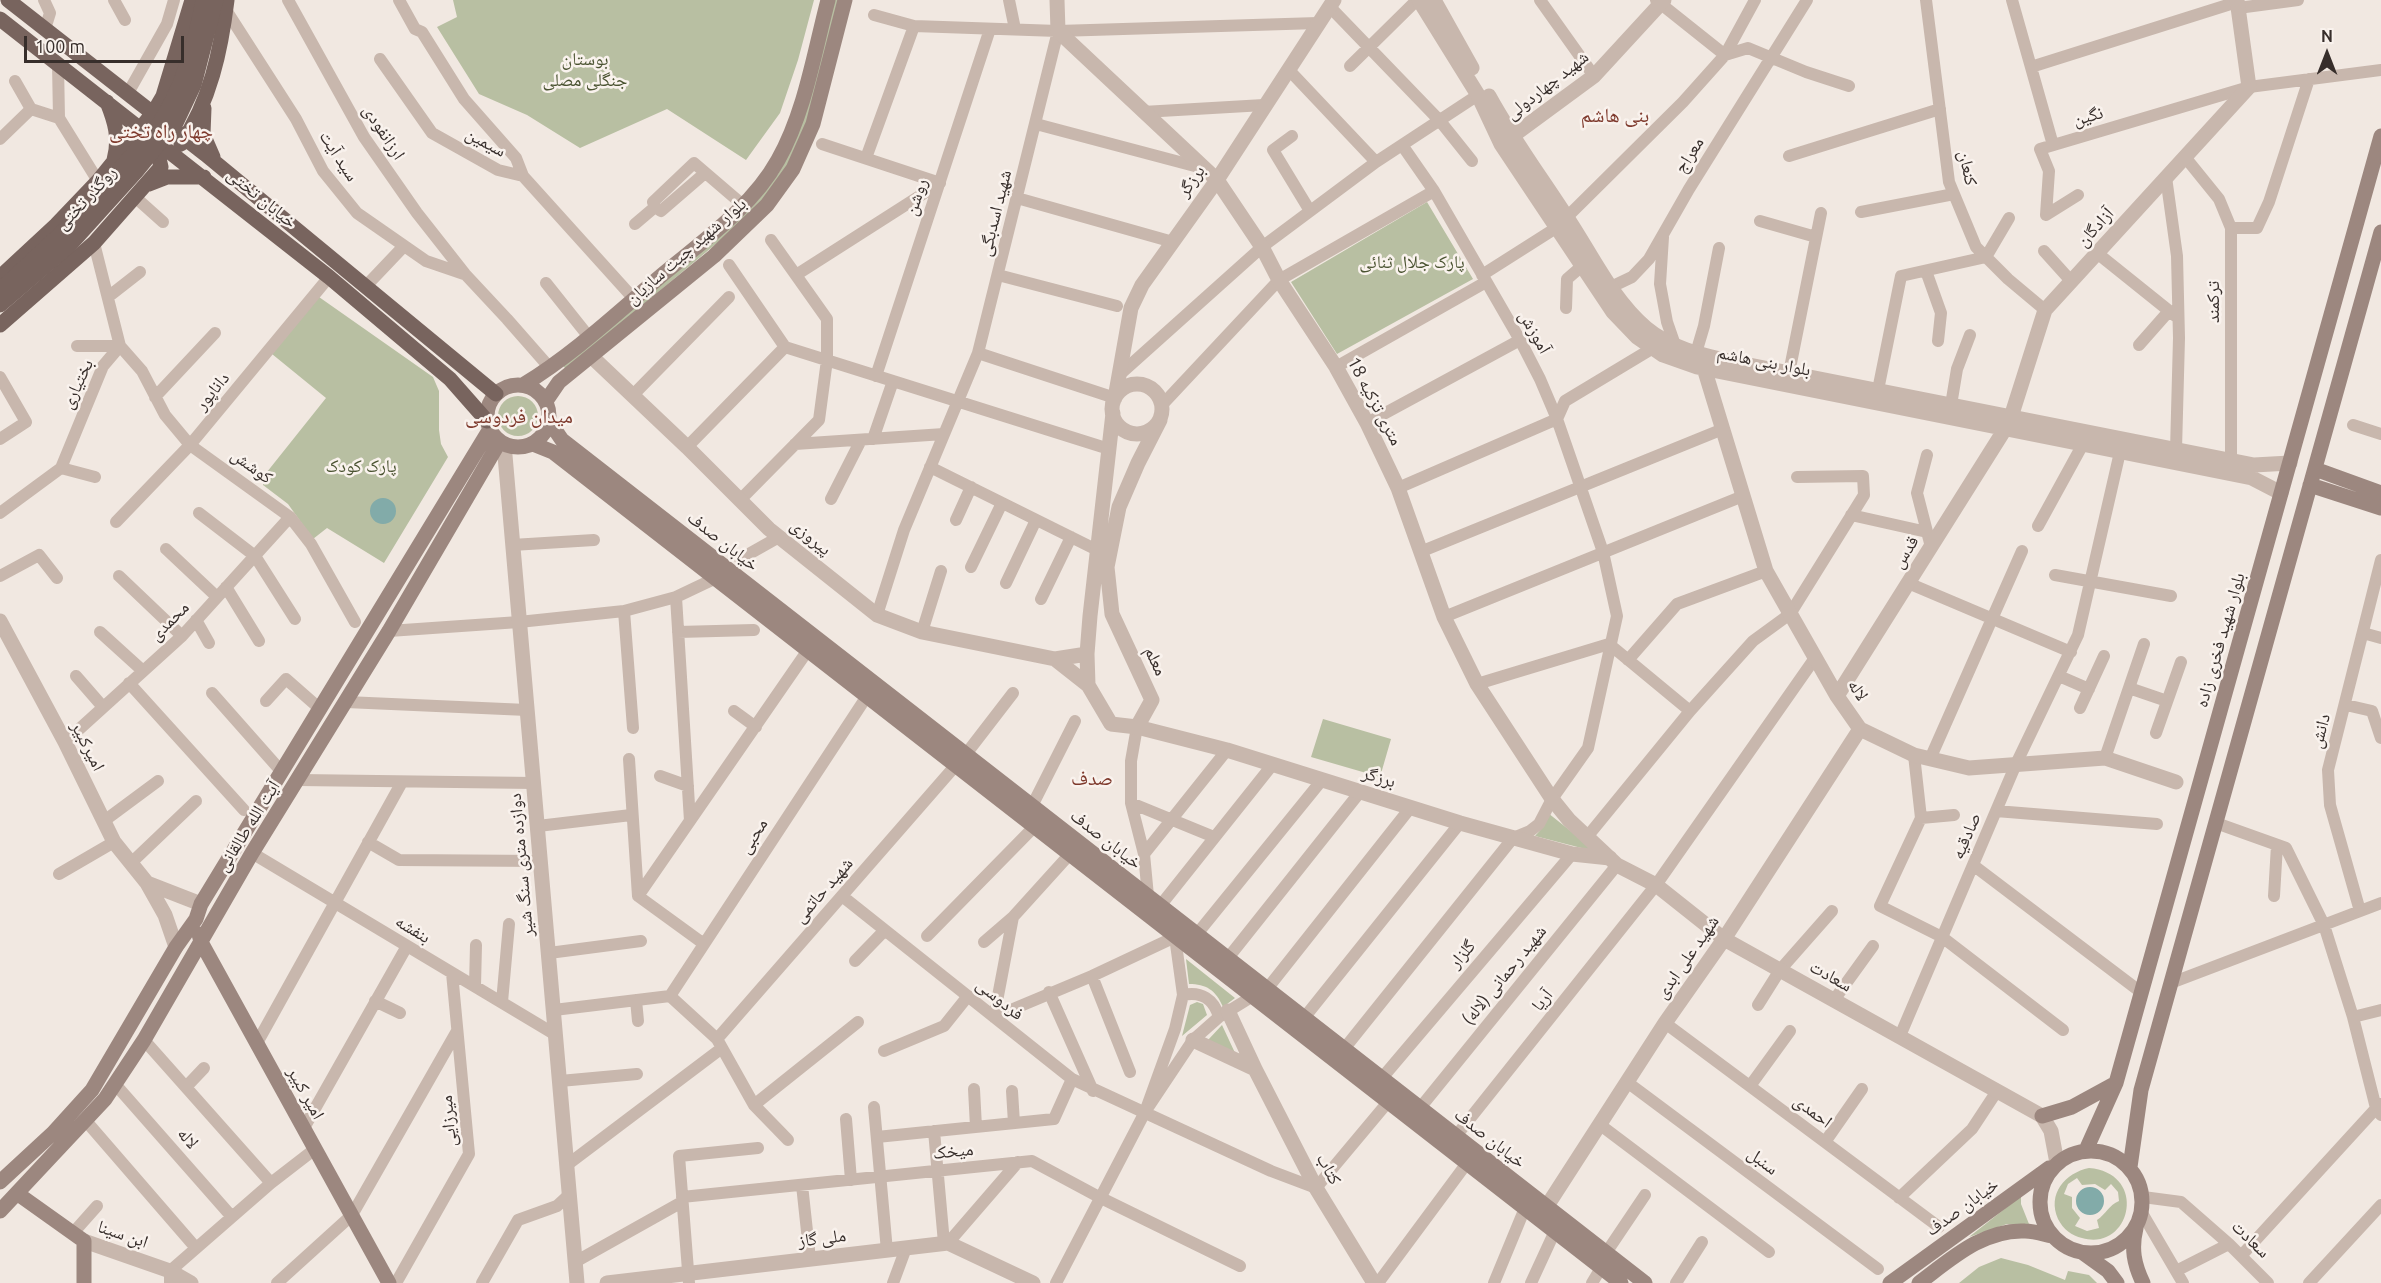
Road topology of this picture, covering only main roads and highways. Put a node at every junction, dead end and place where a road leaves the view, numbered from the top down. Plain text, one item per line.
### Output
1 (8, 0) edge
2 (192, 0) edge
3 (203, 0) edge
4 (828, 0) edge
5 (845, 0) edge
6 (223, 3) edge
7 (0, 19) edge
8 (176, 55) junction
9 (130, 95) junction
10 (163, 96) junction
11 (205, 98) junction
12 (107, 102) junction
13 (153, 113) junction
14 (197, 117) junction
15 (142, 129) junction
16 (2381, 136) edge
17 (185, 138) junction
18 (129, 142) junction
19 (174, 154) junction
20 (113, 162) junction
21 (218, 164) junction
22 (204, 177) junction
23 (139, 194) junction
24 (2381, 231) edge
25 (0, 277) edge
26 (0, 290) edge
27 (0, 305) edge
28 (0, 325) edge
29 (523, 385) junction
30 (496, 394) junction
31 (546, 401) junction
32 (549, 421) junction
33 (489, 425) junction
34 (502, 442) junction
35 (533, 444) junction
36 (2315, 469) junction
37 (2310, 484) junction
38 (2347, 489) junction
39 (2381, 493) edge
40 (2381, 508) edge
41 (2210, 746) junction
42 (2235, 753) junction
43 (961, 760) junction
44 (250, 811) junction
45 (273, 821) junction
46 (196, 919) junction
47 (201, 942) junction
48 (151, 992) junction
49 (166, 1000) junction
50 (2116, 1083) junction
51 (2042, 1116) road end
52 (2086, 1150) junction
53 (2057, 1163) junction
54 (2130, 1167) junction
55 (0, 1182) edge
56 (18, 1194) junction
57 (0, 1211) edge
58 (2136, 1228) junction
59 (2052, 1236) junction
60 (2080, 1252) junction
61 (1604, 1260) junction
62 (84, 1283) edge
63 (389, 1283) edge
64 (1621, 1283) edge
65 (1645, 1283) edge
66 (1890, 1283) edge
67 (1919, 1283) edge
68 (2117, 1283) edge
69 (2143, 1283) edge

1 - 9 main road, خیابان تختی
2 - 8 main road
3 - 26 main road, روگذر تختی, bridge
4 - 29 main road, بلوار شهید چیت سازیان
5 - 31 main road, بلوار شهید چیت سازیان
6 - 11 main road
6 - 27 main road, روگذر تختی, bridge
7 - 12 main road, خیابان تختی
8 - 9 main road
8 - 10 main road
9 - 13 main road, خیابان تختی
10 - 13 main road
10 - 14 main road
11 - 14 main road
11 - 21 main road
12 - 15 main road, خیابان تختی
12 - 20 main road
13 - 15 main road
13 - 17 main road, خیابان تختی
14 - 17 main road
15 - 18 main road
15 - 19 main road, خیابان تختی
16 - 41 main road, بلوار شهید فخری زاده
17 - 19 main road
17 - 21 main road, خیابان تختی
18 - 20 main road
18 - 23 main road
19 - 22 main road, خیابان تختی
20 - 25 main road
21 - 30 main road, خیابان تختی
22 - 23 main road
22 - 33 main road, خیابان تختی
23 - 28 main road
24 - 36 main road
29 - 30 main road
29 - 31 main road
30 - 33 main road
31 - 32 main road
32 - 35 main road
32 - 43 main road, خیابان صدف
33 - 34 main road
33 - 44 main road, آیت الله طالقانی
34 - 35 main road
34 - 45 main road, آیت الله طالقانی
35 - 43 main road, خیابان صدف
36 - 37 main road
36 - 38 main road
37 - 38 main road
37 - 42 main road
38 - 39 main road
38 - 40 main road
41 - 42 main road
41 - 50 main road, بلوار شهید فخری زاده
42 - 54 main road
43 - 61 main road, خیابان صدف
43 - 61 main road, خیابان صدف
44 - 45 main road
44 - 46 main road, آیت الله طالقانی
45 - 47 main road, آیت الله طالقانی
46 - 47 main road, امیر کبیر
46 - 48 main road, آیت الله طالقانی
47 - 49 main road, آیت الله طالقانی
47 - 63 main road, امیر کبیر
48 - 49 main road
48 - 55 main road, آیت الله طالقانی
49 - 56 main road, آیت الله طالقانی
50 - 51 main road
50 - 52 main road, بلوار شهید فخری زاده
52 - 53 main road
52 - 54 main road
53 - 59 main road
53 - 66 main road, خیابان صدف
54 - 58 main road
56 - 57 main road, آیت الله طالقانی
56 - 62 main road, ابن سینا
58 - 60 main road
58 - 69 main road
59 - 60 main road
59 - 67 main road, خیابان صدف
60 - 68 main road
61 - 64 main road, خیابان صدف
61 - 65 main road, خیابان صدف

